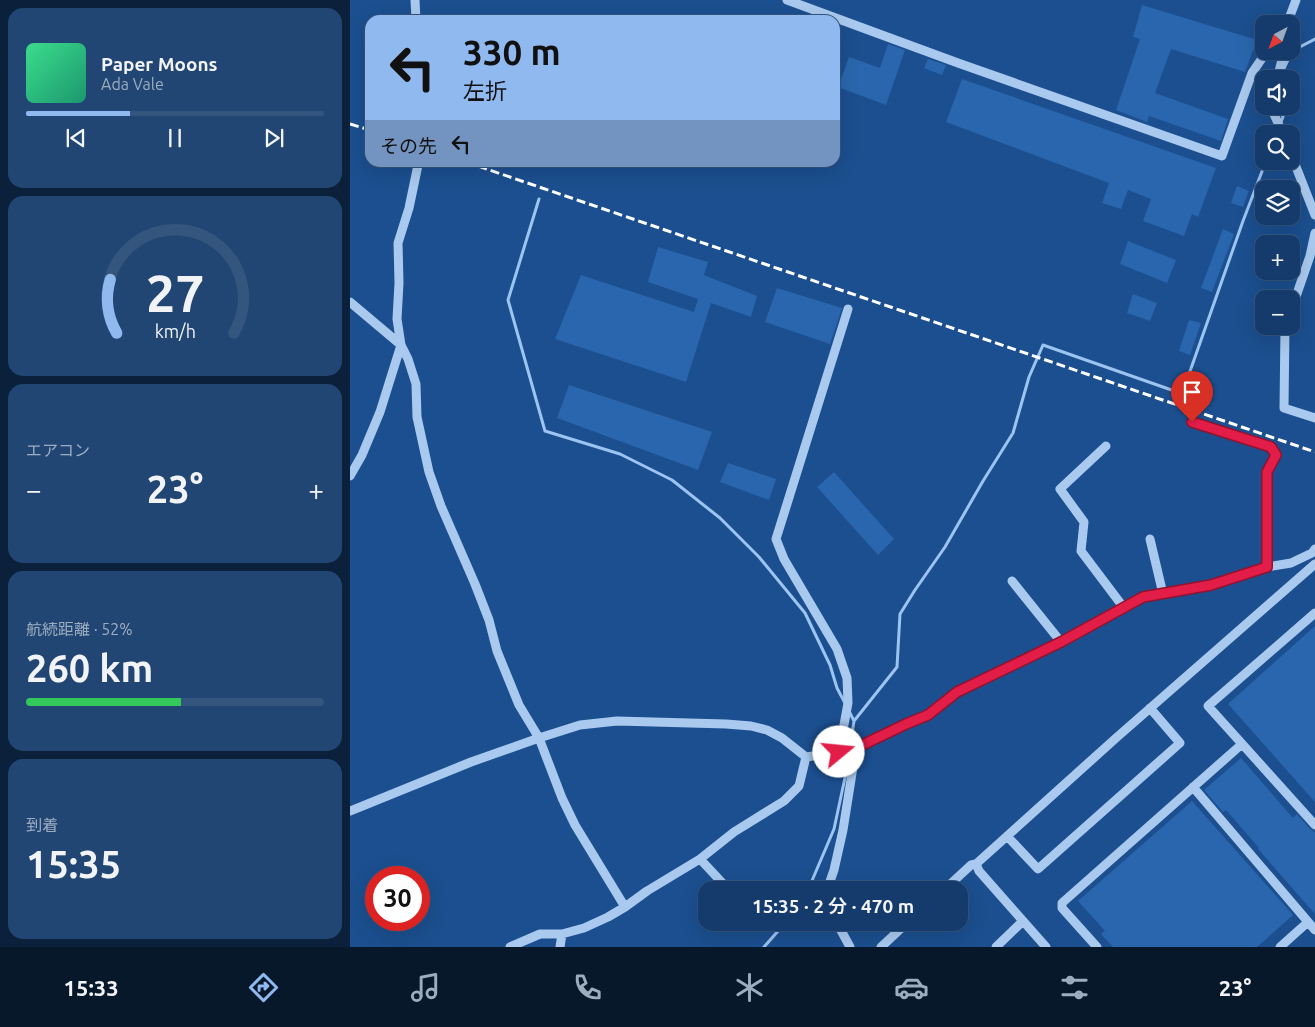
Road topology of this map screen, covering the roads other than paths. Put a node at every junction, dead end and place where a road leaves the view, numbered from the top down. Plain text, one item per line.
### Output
1 (415, 0) edge
2 (787, 0) edge
3 (1296, 0) edge
4 (416, 15) edge
5 (828, 15) edge
6 (1290, 15) edge
7 (840, 20) edge
8 (1261, 60) edge
9 (418, 167) edge
10 (1297, 170) edge
11 (1315, 215) edge
12 (1315, 233) edge
13 (1298, 290) edge
14 (350, 302) edge
15 (848, 309) dead end
16 (1285, 335) edge
17 (401, 345) junction
18 (1315, 418) edge
19 (1192, 422) dead end
20 (1106, 446) dead end
21 (350, 476) edge
22 (1150, 539) dead end
23 (1314, 553) edge
24 (1315, 564) edge
25 (1267, 567) junction
26 (1012, 581) dead end
27 (1163, 594) junction
28 (1124, 608) junction
29 (1315, 613) edge
30 (1061, 642) junction
31 (1150, 708) junction
32 (539, 738) junction
33 (1242, 744) junction
34 (856, 748) junction
35 (839, 752) junction
36 (806, 757) junction
37 (1193, 788) junction
38 (350, 811) edge
39 (1315, 825) edge
40 (1007, 836) junction
41 (700, 860) junction
42 (976, 864) junction
43 (720, 881) edge
44 (830, 881) edge
45 (954, 881) edge
46 (625, 908) junction
47 (1023, 921) junction
48 (1313, 926) edge
49 (841, 931) edge
50 (898, 931) edge
51 (562, 934) junction
52 (510, 947) edge
53 (560, 947) edge
54 (850, 947) edge
55 (881, 947) edge
56 (996, 947) edge
57 (1046, 947) edge
58 (1097, 947) edge
59 (1280, 947) edge

1 - 4 street
2 - 5 street
3 - 6 street
7 - 8 street
9 - 17 street
10 - 11 street
12 - 13 street
14 - 17 street
15 - 35 street
16 - 18 street
17 - 21 street
17 - 32 street
19 - 25 street
20 - 28 street
22 - 27 street
23 - 25 street
24 - 31 street
25 - 27 street
26 - 30 street
27 - 28 street
28 - 30 street
29 - 33 street
30 - 34 street
31 - 40 street
31 - 40 street
32 - 36 street
32 - 38 street
32 - 46 street
33 - 37 street
33 - 39 street
34 - 35 street
34 - 44 street
35 - 36 street
36 - 41 street
37 - 48 street
37 - 58 street
40 - 42 street
41 - 43 street
41 - 46 street
42 - 45 street
42 - 47 street
46 - 51 street
47 - 56 street
47 - 57 street
48 - 59 street
49 - 54 street
50 - 55 street
51 - 52 street
51 - 53 street

